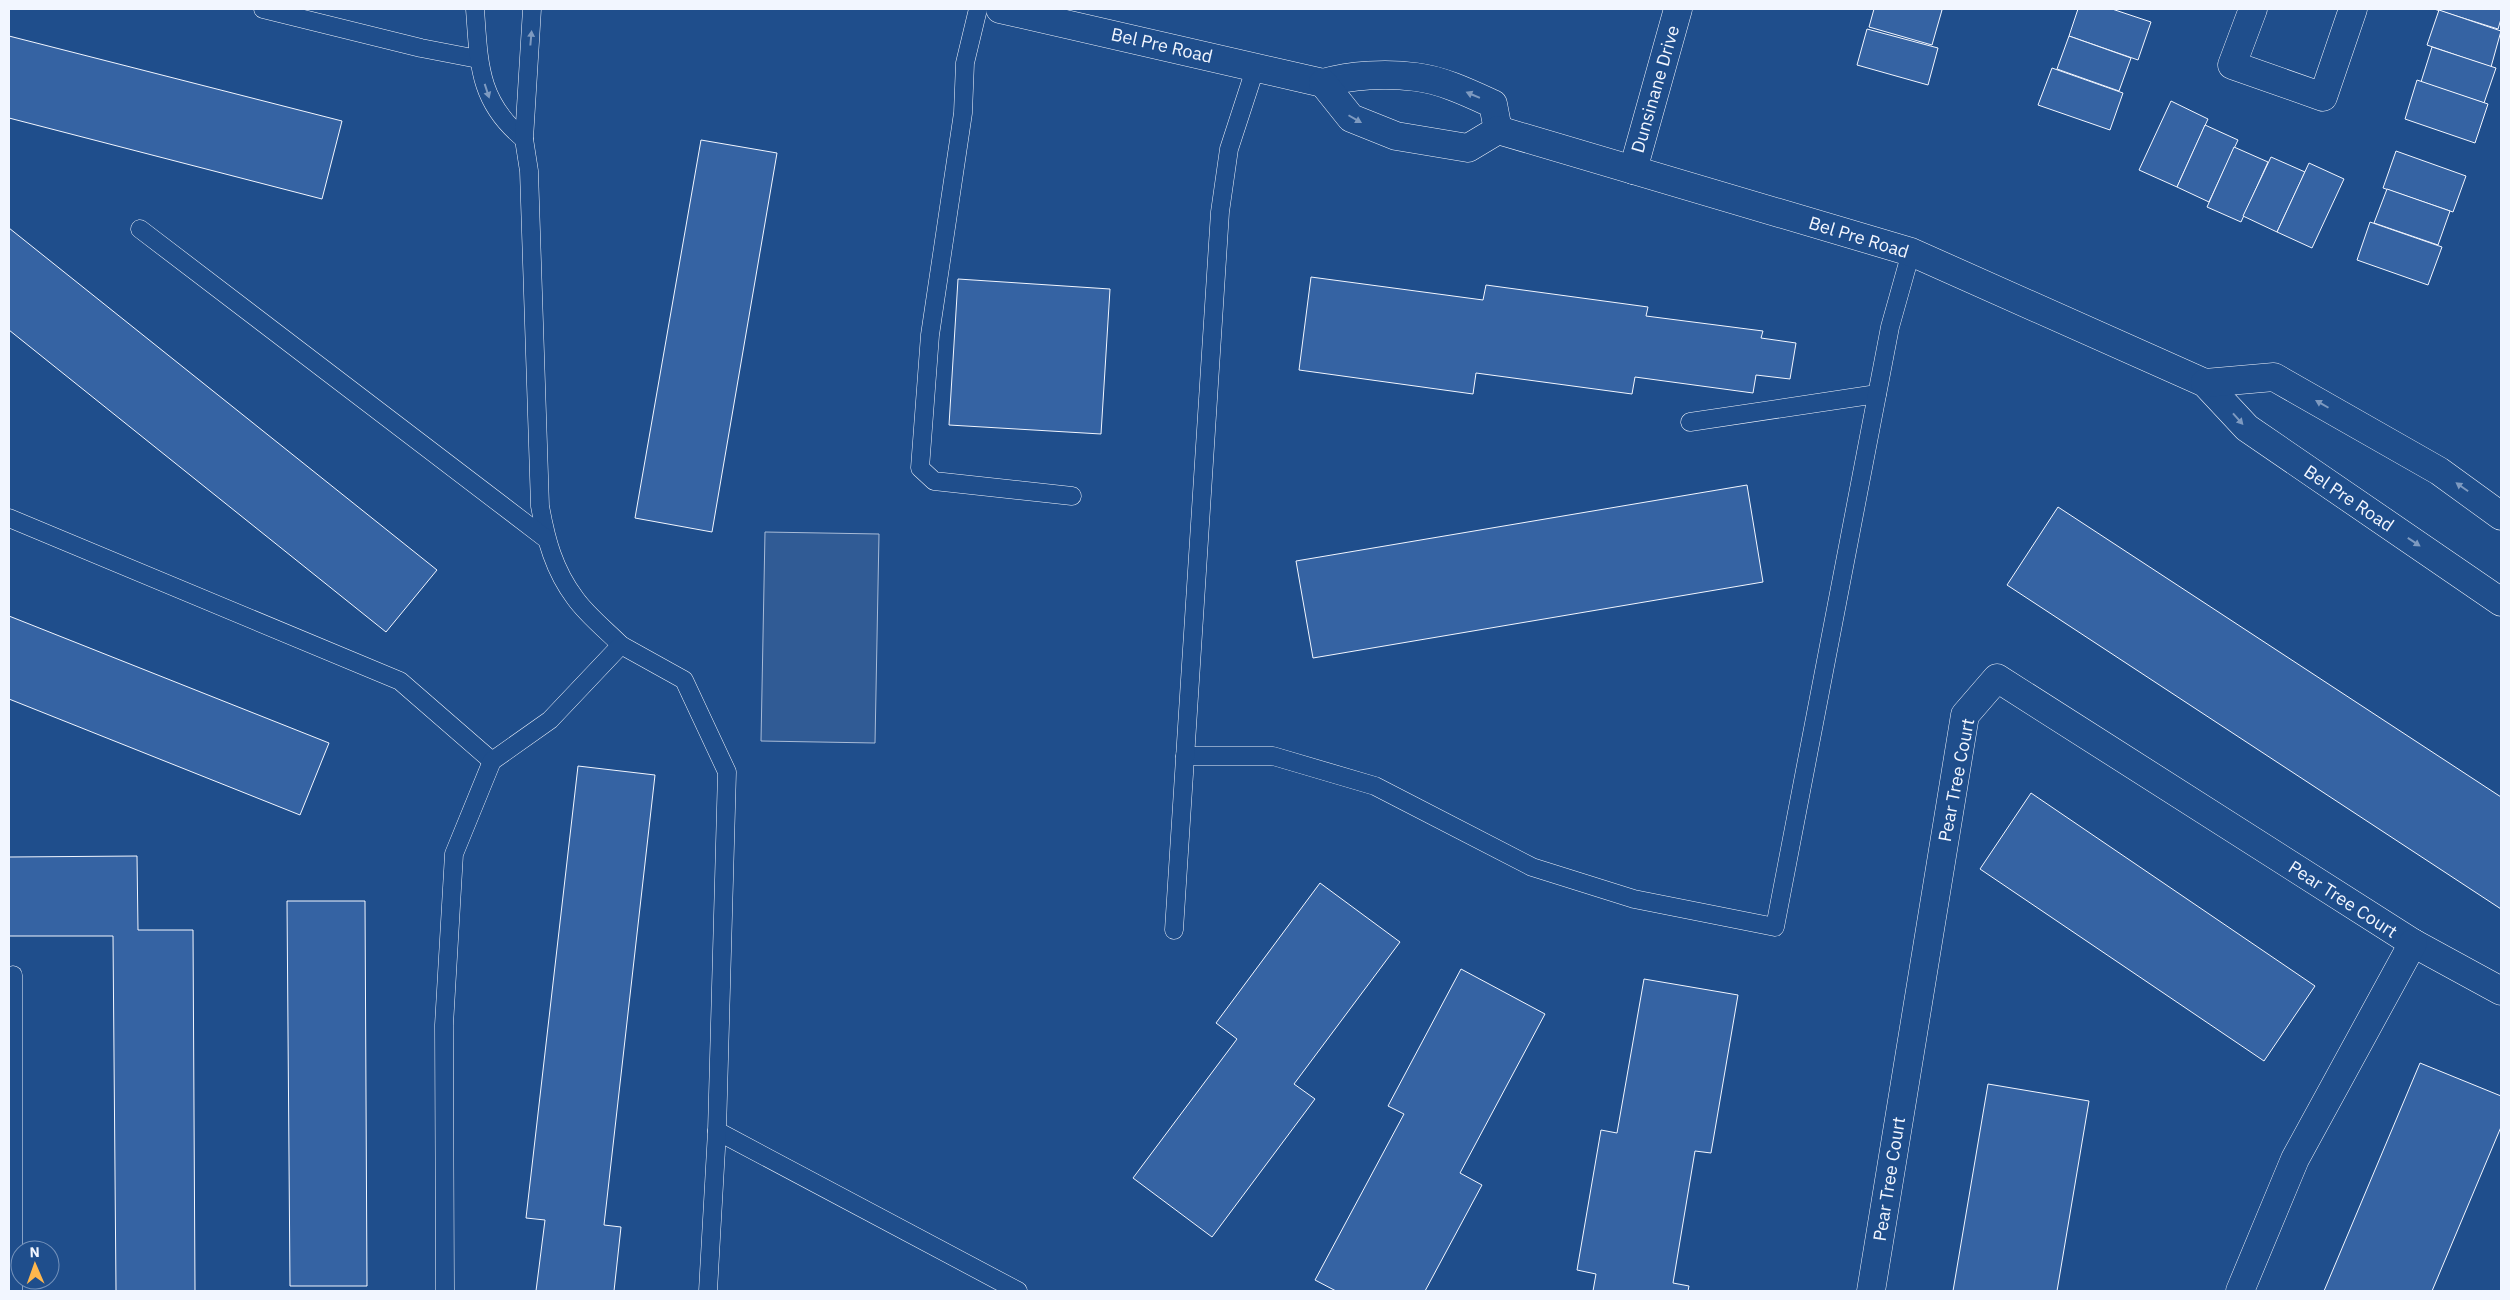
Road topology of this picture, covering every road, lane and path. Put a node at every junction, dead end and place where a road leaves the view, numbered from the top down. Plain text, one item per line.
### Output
1 (263, 9) edge
2 (475, 9) edge
3 (532, 9) edge
4 (978, 9) edge
5 (1000, 9) edge
6 (1678, 9) edge
7 (2253, 9) edge
8 (2353, 9) edge
9 (478, 59) junction
10 (1256, 66) junction
11 (1323, 83) junction
12 (1498, 130) junction
13 (524, 139) junction
14 (1633, 170) junction
15 (140, 229) dead end
16 (1911, 252) junction
17 (2205, 383) junction
18 (1877, 394) junction
19 (1690, 422) dead end
20 (1072, 496) dead end
21 (2501, 516) edge
22 (9, 518) edge
23 (545, 538) junction
24 (2501, 602) edge
25 (621, 645) junction
26 (1185, 756) junction
27 (492, 761) junction
28 (1174, 930) dead end
29 (2413, 944) junction
30 (13, 975) dead end
31 (2501, 991) edge
32 (717, 1131) junction
33 (13, 1291) edge
34 (445, 1291) edge
35 (708, 1291) edge
36 (1018, 1291) edge
37 (1871, 1291) edge
38 (2240, 1291) edge

1 - 9 lane
2 - 9 lane
13 -> 3 lane
4 - 20 lane
5 - 10 main road, Bel Pre Road
6 - 14 main road, Dunsinane Drive
7 - 8 main road
9 -> 13 lane
10 - 11 main road, Bel Pre Road
10 - 26 lane
11 -> 12 main road
12 -> 11 main road, Bel Pre Road
12 - 14 main road, Bel Pre Road
13 - 23 lane
14 - 16 main road, Bel Pre Road
15 - 23 lane
16 - 17 main road, Bel Pre Road
16 - 18 lane
21 -> 17 main road, Bel Pre Road
17 -> 24 main road, Bel Pre Road
18 - 19 lane
18 - 26 lane
22 - 27 lane
23 - 25 lane
25 - 27 lane
25 - 32 lane
26 - 28 lane
27 - 34 lane
29 - 31 main road, Pear Tree Court
29 - 37 main road, Pear Tree Court
29 - 38 main road, Pear Tree Court
30 - 33 lane
32 - 35 lane
32 - 36 lane

